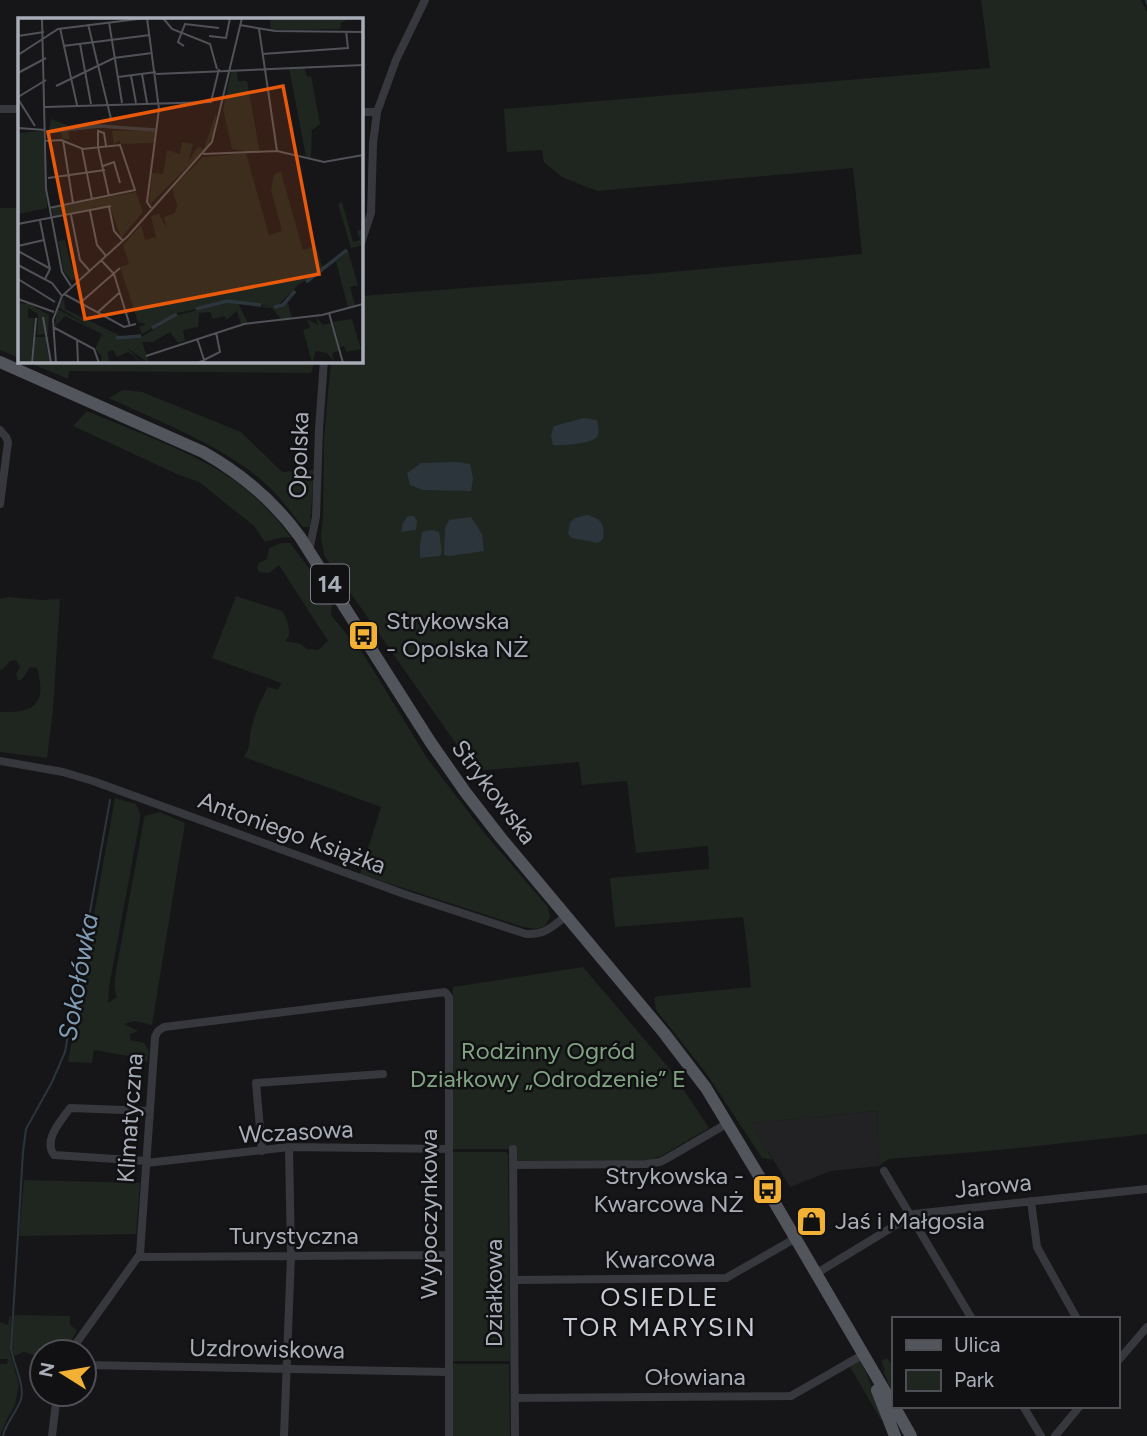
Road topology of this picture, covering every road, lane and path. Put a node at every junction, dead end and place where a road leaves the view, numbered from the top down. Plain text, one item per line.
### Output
1 (425, 0) edge
2 (0, 109) edge
3 (18, 109) edge
4 (362, 112) edge
5 (377, 112) junction
6 (362, 240) edge
7 (0, 362) edge
8 (324, 362) edge
9 (0, 430) edge
10 (0, 504) edge
11 (309, 551) junction
12 (0, 761) edge
13 (566, 916) junction
14 (447, 993) joint
15 (383, 1074) dead end
16 (150, 1111) junction
17 (728, 1123) junction
18 (289, 1147) junction
19 (448, 1149) junction
20 (513, 1149) dead end
21 (262, 1150) junction
22 (146, 1162) junction
23 (513, 1165) junction
24 (884, 1171) dead end
25 (1147, 1189) edge
26 (1031, 1201) junction
27 (911, 1215) junction
28 (796, 1238) junction
29 (292, 1255) junction
30 (448, 1255) junction
31 (139, 1257) junction
32 (817, 1273) junction
33 (514, 1280) junction
34 (971, 1317) edge
35 (1076, 1317) edge
36 (1147, 1327) edge
37 (79, 1338) edge
38 (864, 1354) junction
39 (1119, 1357) edge
40 (98, 1365) edge
41 (288, 1369) junction
42 (448, 1371) junction
43 (514, 1398) junction
44 (892, 1403) edge
45 (55, 1408) edge
46 (895, 1408) edge
47 (1024, 1408) edge
48 (1078, 1408) edge
49 (52, 1436) edge
50 (284, 1436) edge
51 (449, 1436) edge
52 (515, 1436) edge
53 (895, 1436) edge
54 (911, 1436) edge
55 (1041, 1436) edge
56 (1055, 1436) edge

1 - 5 street
2 - 3 street
4 - 5 street
5 - 6 street
7 - 11 main road, Strykowska / 14
8 - 11 street, Opolska
9 - 10 street
11 - 13 main road, Strykowska / 14
12 - 13 street, Antoniego Książka
13 - 17 main road, Strykowska / 14
14 - 16 street, Klimatyczna
14 - 19 street, Wypoczynkowa
15 - 21 street
16 - 22 street, Klimatyczna
16 - 22 street, Wczasowa
17 - 23 street
17 - 28 main road, Strykowska / 14
18 - 19 street, Wczasowa
18 - 21 street, Wczasowa
18 - 29 street
19 - 30 street, Wypoczynkowa
20 - 23 street, Działkowa
21 - 22 street, Wczasowa
22 - 31 street, Klimatyczna
23 - 33 street, Działkowa
24 - 27 street
25 - 26 street, Jarowa
26 - 27 street, Jarowa
26 - 35 street
27 - 32 street, Jarowa
27 - 34 street
28 - 32 main road, Strykowska / 14
28 - 33 street, Kwarcowa
29 - 30 street, Turystyczna
29 - 31 street, Turystyczna
29 - 41 street
30 - 42 street, Wypoczynkowa
31 - 37 street
32 - 38 main road, Strykowska / 14
33 - 43 street, Działkowa
36 - 39 street
38 - 43 street, Ołowiana
38 - 44 main road, Strykowska / 14
38 - 53 main road, Strykowska / 14
40 - 41 street, Uzdrowiskowa
41 - 42 street, Uzdrowiskowa
41 - 50 street
42 - 51 street, Wypoczynkowa
43 - 52 street, Działkowa
45 - 49 street
46 - 54 main road, Strykowska / 14
47 - 55 street
48 - 56 street

